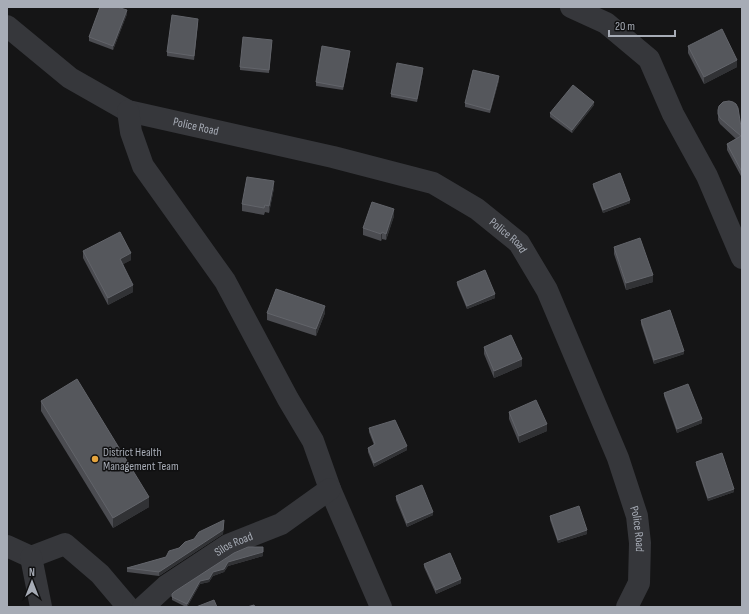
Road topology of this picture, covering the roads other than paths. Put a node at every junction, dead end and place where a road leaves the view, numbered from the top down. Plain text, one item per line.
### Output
1 (571, 7) edge
2 (7, 26) edge
3 (128, 111) junction
4 (742, 258) edge
5 (330, 489) junction
6 (7, 546) edge
7 (31, 557) junction
8 (41, 607) edge
9 (128, 607) edge
10 (143, 607) edge
11 (381, 607) edge
12 (626, 607) edge

1 - 4 street
2 - 3 street, Police Road
3 - 5 street
3 - 12 street, Police Road
5 - 10 street, Silos Road
5 - 11 street
6 - 7 street
7 - 8 street
7 - 9 street

